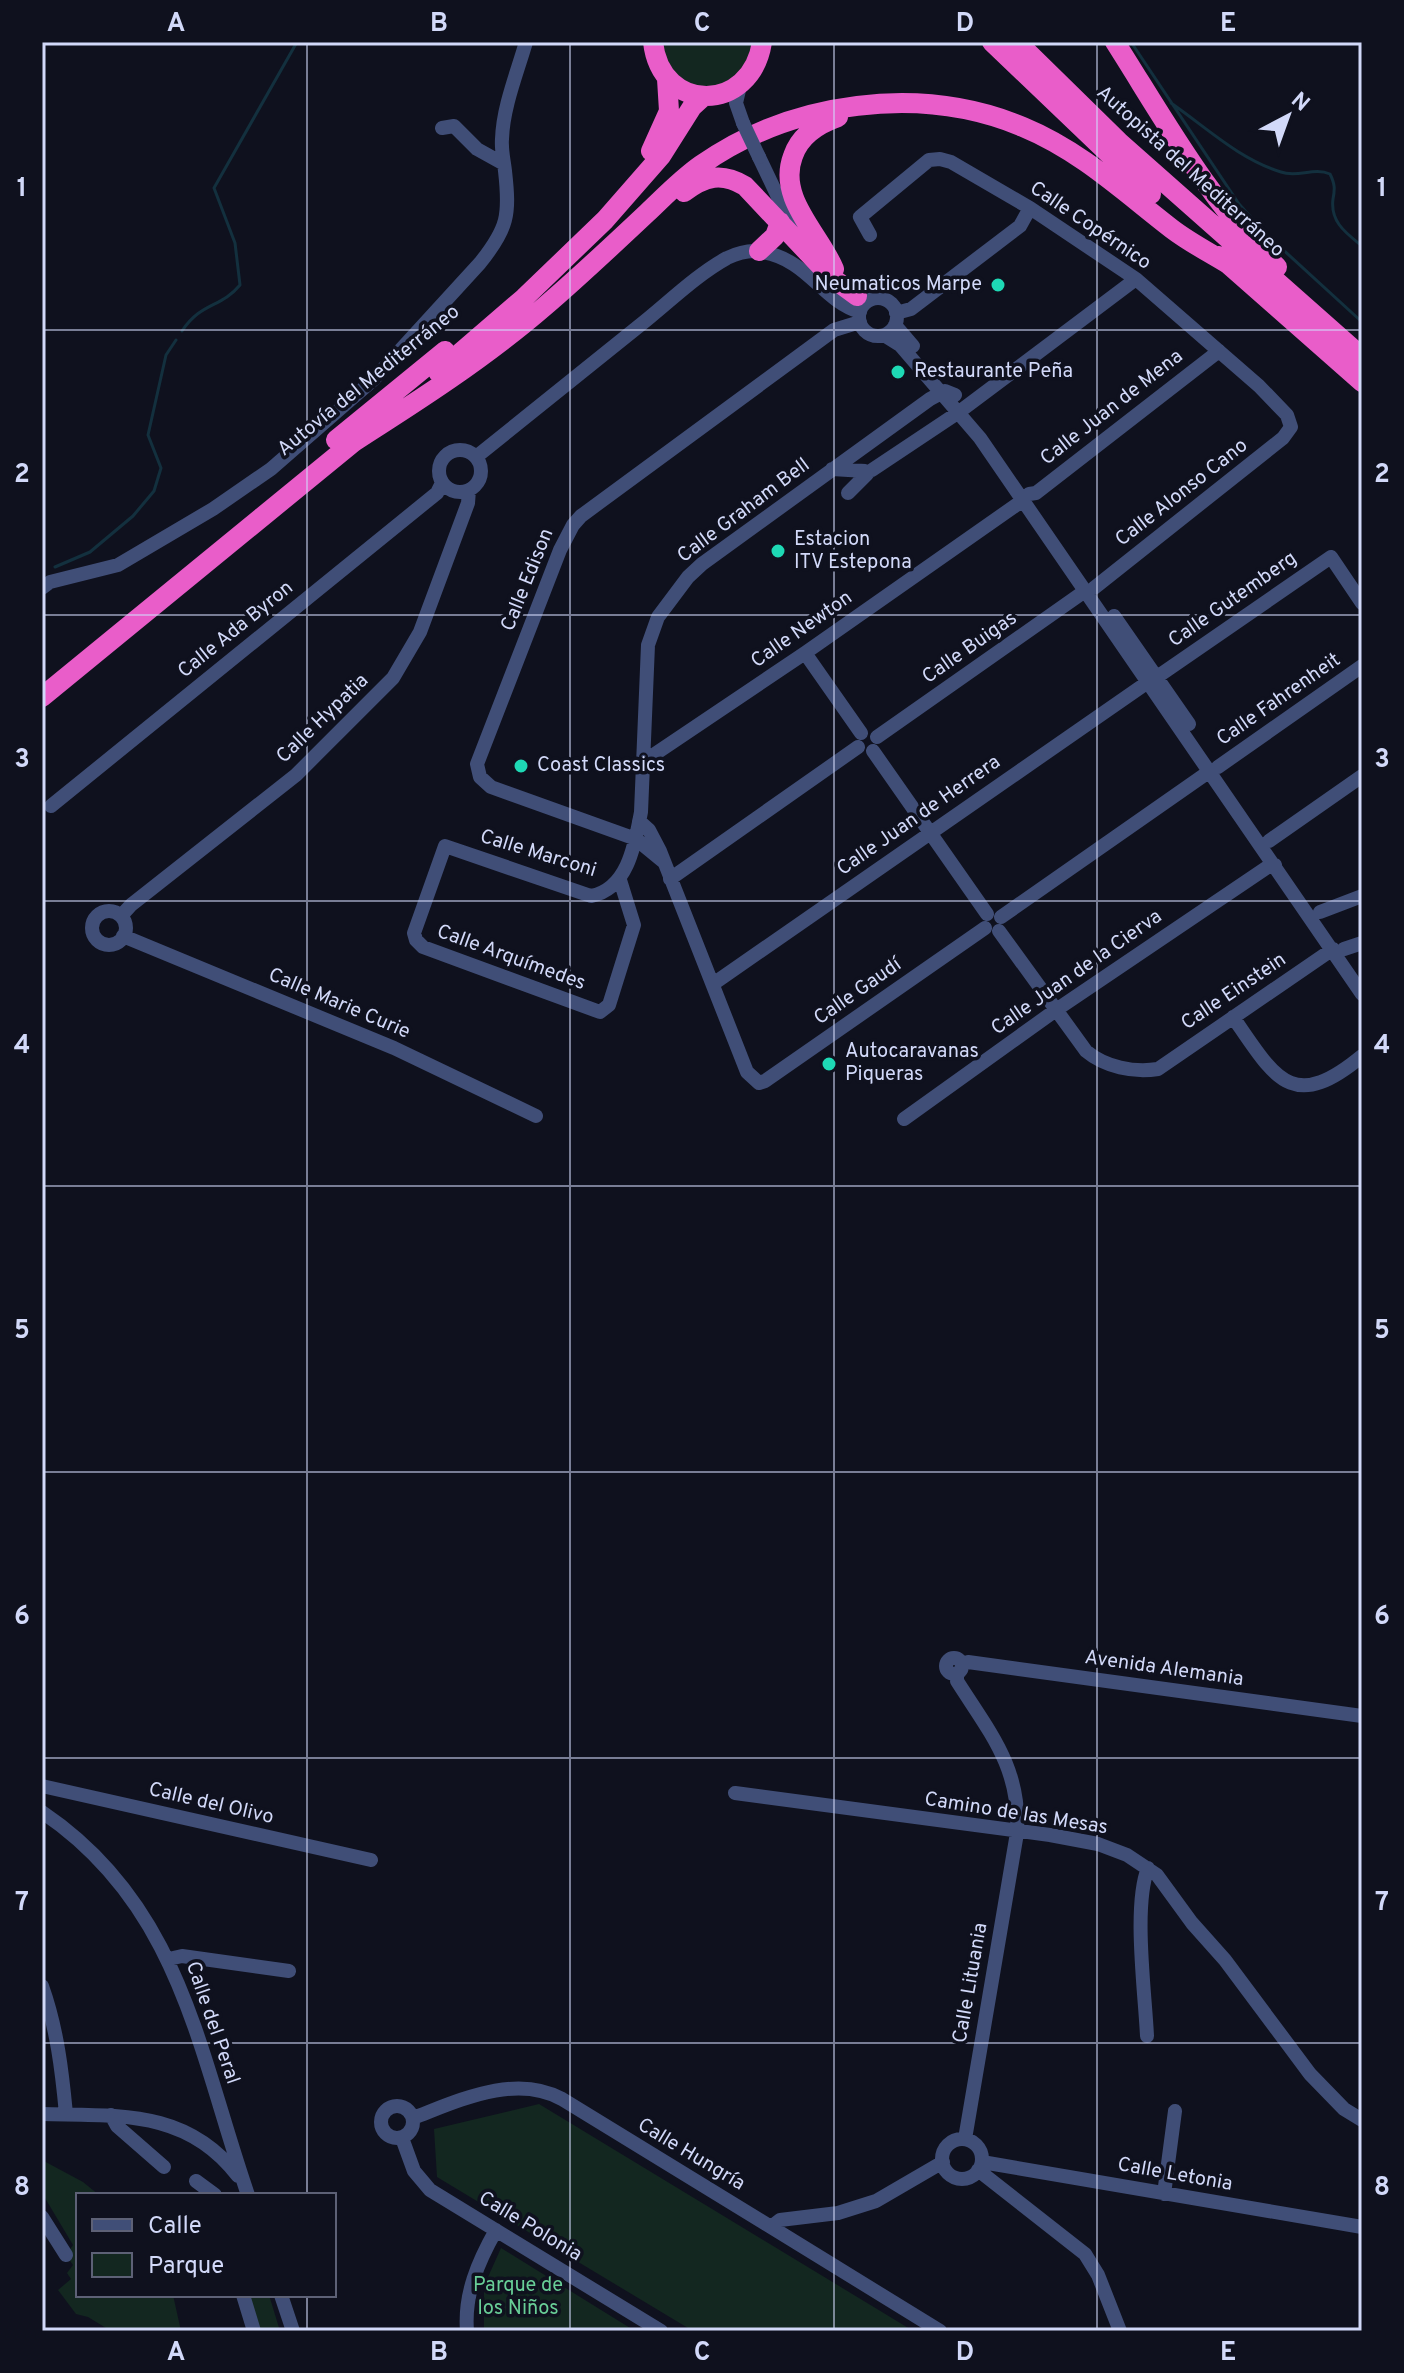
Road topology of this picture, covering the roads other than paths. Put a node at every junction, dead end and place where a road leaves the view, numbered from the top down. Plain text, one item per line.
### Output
1 (526, 42) edge
2 (653, 42) edge
3 (762, 42) edge
4 (992, 42) edge
5 (1017, 42) edge
6 (1115, 42) edge
7 (667, 79) junction
8 (740, 86) junction
9 (711, 96) junction
10 (884, 104) junction
11 (740, 118) junction
12 (442, 128) dead end
13 (504, 164) junction
14 (1030, 208) junction
15 (780, 222) junction
16 (870, 235) dead end
17 (759, 251) junction
18 (1228, 264) junction
19 (834, 269) junction
20 (1136, 279) junction
21 (575, 280) junction
22 (860, 308) junction
23 (892, 324) junction
24 (1334, 333) junction
25 (1219, 351) junction
26 (1362, 357) edge
27 (1362, 382) edge
28 (948, 394) junction
29 (962, 410) junction
30 (1291, 427) joint
31 (870, 442) junction
32 (352, 443) junction
33 (476, 457) junction
34 (832, 469) junction
35 (871, 470) junction
36 (442, 483) junction
37 (469, 490) junction
38 (848, 493) dead end
39 (1026, 498) junction
40 (42, 588) edge
41 (1090, 589) junction
42 (1362, 603) edge
43 (805, 653) junction
44 (1362, 666) edge
45 (42, 679) edge
46 (1152, 679) junction
47 (42, 697) edge
48 (867, 742) junction
49 (643, 762) junction
50 (1214, 769) junction
51 (1361, 779) edge
52 (51, 806) dead end
53 (639, 821) junction
54 (1247, 824) junction
55 (929, 833) junction
56 (636, 839) junction
57 (1269, 841) junction
58 (445, 846) joint
59 (664, 862) junction
60 (1275, 865) junction
61 (670, 879) junction
62 (620, 880) junction
63 (1362, 896) edge
64 (1320, 912) junction
65 (121, 916) junction
66 (993, 922) junction
67 (123, 936) junction
68 (1362, 943) edge
69 (1339, 949) junction
70 (1362, 977) edge
71 (713, 984) junction
72 (1362, 994) edge
73 (1056, 1010) junction
74 (1233, 1017) junction
75 (1362, 1056) edge
76 (536, 1116) dead end
77 (904, 1119) dead end
78 (959, 1669) joint
79 (1362, 1716) edge
80 (42, 1787) edge
81 (735, 1793) dead end
82 (42, 1812) edge
83 (1017, 1833) junction
84 (371, 1860) dead end
85 (1148, 1868) junction
86 (169, 1959) junction
87 (289, 1971) dead end
88 (42, 1986) edge
89 (1147, 2036) dead end
90 (1175, 2111) dead end
91 (42, 2114) edge
92 (66, 2114) junction
93 (111, 2115) junction
94 (413, 2118) junction
95 (1362, 2120) edge
96 (402, 2138) junction
97 (965, 2139) junction
98 (232, 2146) junction
99 (214, 2149) junction
100 (943, 2162) junction
101 (980, 2166) junction
102 (164, 2167) dead end
103 (196, 2181) dead end
104 (246, 2189) edge
105 (212, 2193) edge
106 (1164, 2194) junction
107 (42, 2217) edge
108 (771, 2227) junction
109 (1362, 2227) edge
110 (496, 2230) junction
111 (66, 2255) dead end
112 (244, 2297) edge
113 (282, 2297) edge
114 (254, 2331) edge
115 (293, 2331) edge
116 (467, 2331) edge
117 (661, 2331) edge
118 (940, 2331) edge
119 (1120, 2331) edge

1 - 13 street
2 - 7 highway
3 - 8 highway
4 - 18 highway, Autopista del Mediterráneo
5 - 24 highway, Autopista del Mediterráneo
6 - 24 highway
7 - 9 highway
7 - 45 highway, Autovía del Mediterráneo
8 - 9 highway
8 - 11 street
9 - 11 street
9 - 32 highway, Autovía del Mediterráneo
10 - 18 highway
10 - 19 highway
10 - 21 highway
11 - 19 street, bridge
12 - 13 street
13 - 40 street
14 - 16 street, Calle Copérnico
14 - 20 street, Calle Copérnico
14 - 23 street
15 - 17 highway
15 - 21 highway
15 - 22 highway
17 - 22 street
17 - 33 street
18 - 27 highway
19 - 22 street
20 - 25 street, Calle Copérnico
20 - 29 street
21 - 32 highway, Autovía del Mediterráneo
22 - 23 street
22 - 23 street
22 - 56 street, Calle Edison
23 - 28 street
24 - 26 highway
25 - 30 street, Calle Copérnico
25 - 39 street, Calle Juan de Mena
28 - 29 street
28 - 31 street, Calle Graham Bell
29 - 35 street
29 - 39 street
29 - 39 street
30 - 41 street, Calle Alonso Cano
31 - 34 street, Calle Graham Bell
31 - 35 street
32 - 47 highway, Autovía del Mediterráneo
33 - 36 street
33 - 37 street
34 - 35 street
34 - 49 street, Calle Graham Bell
35 - 38 street
36 - 37 street
36 - 52 street, Calle Ada Byron
37 - 65 street, Calle Hypatia
39 - 41 street
39 - 43 street, Calle Newton
41 - 46 street
41 - 46 street
41 - 48 street, Calle Buigas
42 - 46 street, Calle Gutemberg
43 - 48 street
43 - 49 street, Calle Newton
44 - 50 street, Calle Fahrenheit
46 - 50 street
46 - 55 street, Calle Juan de Herrera
48 - 55 street
48 - 61 street, Calle Buigas
49 - 53 street, Calle Graham Bell
50 - 54 street
50 - 57 street
50 - 66 street, Calle Gaudí
51 - 57 street
53 - 56 street, Calle Graham Bell
53 - 59 street
54 - 57 street
54 - 60 street
55 - 66 street
55 - 71 street, Calle Juan de Herrera
56 - 59 street
56 - 62 street, Calle Marconi
57 - 64 street
58 - 62 street, Calle Marconi
58 - 62 street, Calle Arquímedes
59 - 61 street
60 - 69 street
60 - 73 street, Calle Juan de la Cierva
61 - 71 street
63 - 64 street
64 - 69 street
65 - 67 street
65 - 67 street
66 - 71 street, Calle Gaudí
66 - 73 street
67 - 76 street, Calle Marie Curie
68 - 69 street, Calle Einstein
69 - 70 street
69 - 72 street
69 - 74 street, Calle Einstein
73 - 74 street, Calle Einstein
73 - 77 street, Calle Juan de la Cierva
74 - 75 street
78 - 79 street, Avenida Alemania
78 - 83 street, Calle Lituania
80 - 84 street, Calle del Olivo
81 - 83 street, Camino de las Mesas
82 - 86 street, Calle del Peral
83 - 85 street, Camino de las Mesas
83 - 97 street, Calle Lituania
85 - 89 street
85 - 95 street, Camino de las Mesas
86 - 87 street
86 - 98 street, Calle del Peral
88 - 92 street
90 - 106 street
91 - 92 street
92 - 93 street
93 - 99 street
93 - 102 street
94 - 96 street
94 - 96 street
94 - 108 street, Calle Hungría
96 - 110 street, Calle Polonia
97 - 100 street
97 - 101 street
98 - 99 street
98 - 104 street, Calle del Peral
99 - 104 street
100 - 101 street
100 - 108 street
101 - 106 street, Calle Letonia
101 - 119 street
103 - 105 street
106 - 109 street, Calle Letonia
107 - 111 street
108 - 118 street, Calle Hungría
110 - 116 street
110 - 117 street, Calle Polonia
112 - 114 street
113 - 115 street

